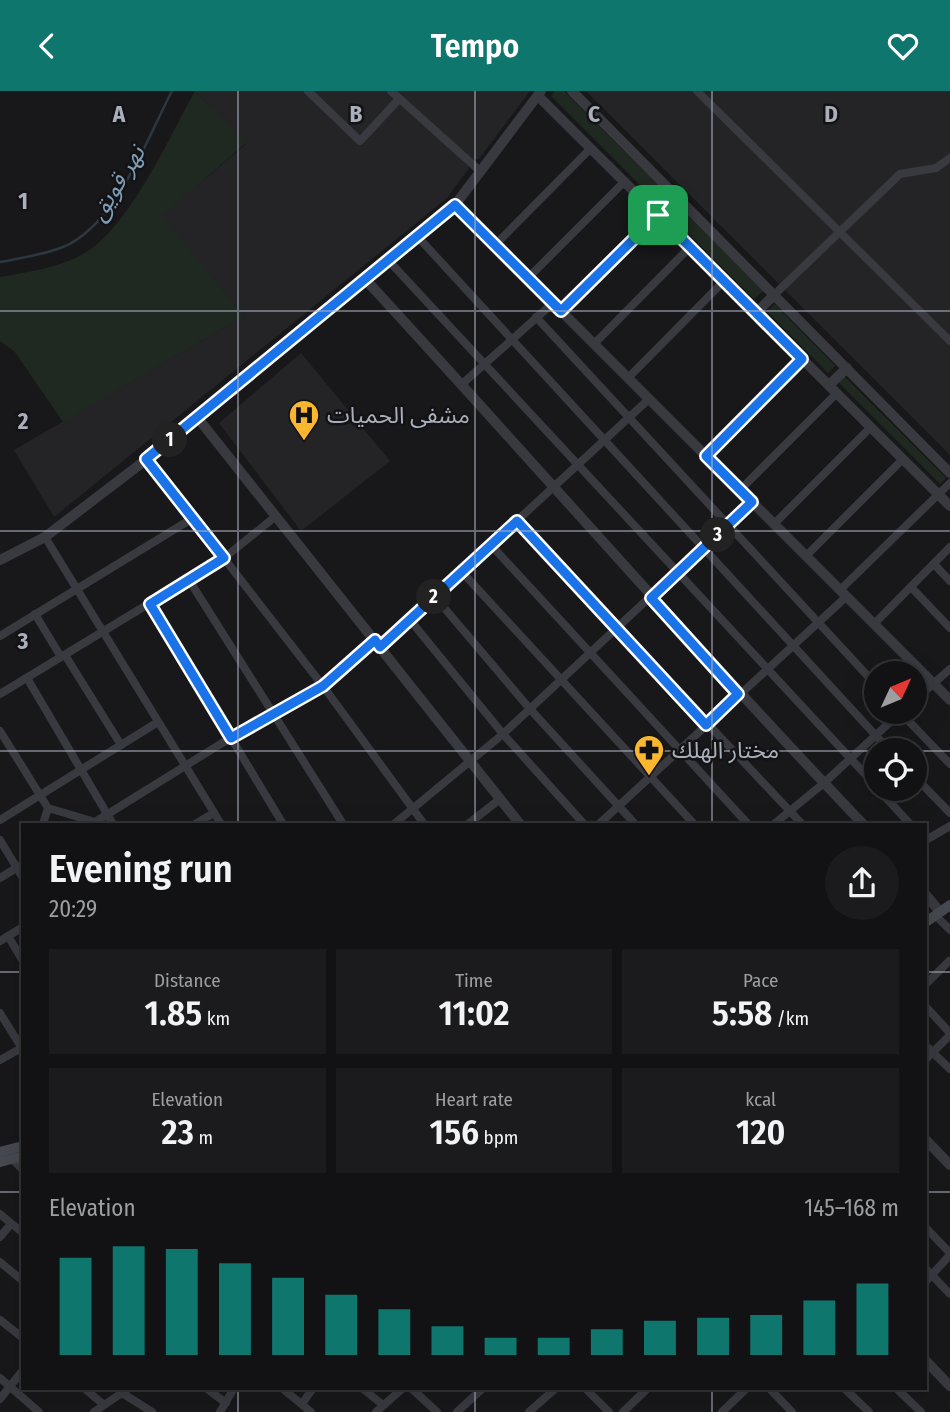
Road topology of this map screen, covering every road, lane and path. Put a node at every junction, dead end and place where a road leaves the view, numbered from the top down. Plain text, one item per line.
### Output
1 (308, 91) edge
2 (391, 91) edge
3 (572, 91) edge
4 (697, 91) edge
5 (539, 93) edge
6 (399, 99) junction
7 (591, 148) junction
8 (950, 158) edge
9 (480, 171) junction
10 (624, 182) junction
11 (455, 205) junction
12 (658, 215) junction
13 (838, 230) junction
14 (417, 236) junction
15 (495, 244) junction
16 (690, 247) junction
17 (388, 260) junction
18 (528, 278) junction
19 (365, 279) junction
20 (724, 281) junction
21 (774, 295) junction
22 (553, 303) junction
23 (561, 311) junction
24 (756, 313) junction
25 (536, 317) junction
26 (512, 339) junction
27 (950, 341) edge
28 (594, 344) junction
29 (802, 359) junction
30 (485, 363) junction
31 (847, 368) junction
32 (628, 378) junction
33 (461, 384) junction
34 (833, 389) junction
35 (649, 400) junction
36 (197, 417) junction
37 (629, 418) junction
38 (871, 427) junction
39 (605, 440) junction
40 (706, 456) junction
41 (146, 459) junction
42 (903, 459) junction
43 (579, 464) junction
44 (950, 473) edge
45 (950, 483) edge
46 (555, 486) junction
47 (740, 490) junction
48 (938, 495) junction
49 (752, 502) junction
50 (950, 506) edge
51 (276, 516) junction
52 (193, 518) junction
53 (517, 521) junction
54 (729, 524) junction
55 (774, 524) junction
56 (45, 537) junction
57 (491, 545) junction
58 (950, 547) edge
59 (703, 548) junction
60 (806, 556) junction
61 (224, 558) junction
62 (0, 560) edge
63 (934, 564) junction
64 (462, 572) junction
65 (680, 572) junction
66 (190, 580) junction
67 (950, 581) edge
68 (911, 587) junction
69 (77, 589) junction
70 (843, 593) junction
71 (435, 597) junction
72 (651, 598) junction
73 (150, 604) junction
74 (35, 614) junction
75 (410, 620) junction
76 (819, 622) junction
77 (874, 624) junction
78 (950, 628) edge
79 (616, 630) junction
80 (103, 632) junction
81 (0, 636) edge
82 (378, 643) junction
83 (794, 646) junction
84 (589, 654) junction
85 (63, 656) junction
86 (769, 668) junction
87 (950, 669) edge
88 (864, 672) edge
89 (27, 678) junction
90 (560, 682) junction
91 (934, 684) junction
92 (323, 686) junction
93 (928, 689) edge
94 (0, 694) edge
95 (738, 694) junction
96 (950, 700) edge
97 (530, 709) junction
98 (272, 712) junction
99 (158, 722) junction
100 (706, 725) junction
101 (886, 725) edge
102 (913, 725) edge
103 (0, 731) edge
104 (503, 734) junction
105 (875, 734) junction
106 (231, 738) junction
107 (879, 738) edge
108 (121, 745) junction
109 (679, 749) junction
110 (850, 757) junction
111 (470, 761) junction
112 (950, 764) edge
113 (185, 766) junction
114 (81, 770) junction
115 (864, 772) edge
116 (649, 778) junction
117 (824, 783) junction
118 (927, 789) edge
119 (40, 795) junction
120 (500, 799) junction
121 (890, 801) edge
122 (618, 806) junction
123 (48, 808) junction
124 (413, 811) junction
125 (790, 811) junction
126 (214, 813) junction
127 (950, 813) edge
128 (107, 814) junction
129 (0, 820) edge
130 (43, 823) edge
131 (95, 823) edge
132 (112, 823) edge
133 (197, 823) edge
134 (220, 823) edge
135 (283, 823) edge
136 (341, 823) edge
137 (395, 823) edge
138 (423, 823) edge
139 (469, 823) edge
140 (519, 823) edge
141 (583, 823) edge
142 (600, 823) edge
143 (634, 823) edge
144 (693, 823) edge
145 (747, 823) edge
146 (775, 823) edge
147 (801, 823) edge
148 (862, 823) edge
149 (909, 823) edge
150 (950, 826) edge
151 (927, 839) edge
152 (0, 841) edge
153 (20, 866) edge
154 (0, 878) edge
155 (927, 898) edge
156 (950, 905) edge
157 (934, 916) edge
158 (21, 928) edge
159 (950, 930) edge
160 (4, 938) edge
161 (21, 959) edge
162 (949, 961) edge
163 (927, 983) edge
164 (927, 1008) edge
165 (0, 1013) edge
166 (950, 1034) edge
167 (21, 1046) edge
168 (21, 1049) edge
169 (928, 1052) edge
170 (0, 1060) edge
171 (950, 1069) edge
172 (927, 1141) edge
173 (8, 1152) edge
174 (949, 1160) edge
175 (0, 1162) edge
176 (21, 1168) edge
177 (0, 1214) edge
178 (11, 1224) junction
179 (927, 1229) edge
180 (21, 1232) edge
181 (0, 1237) edge
182 (950, 1254) edge
183 (0, 1262) edge
184 (928, 1275) edge
185 (21, 1279) edge
186 (950, 1294) edge
187 (0, 1320) edge
188 (21, 1336) edge
189 (927, 1363) edge
190 (21, 1372) edge
191 (0, 1378) edge
192 (10, 1386) junction
193 (950, 1386) edge
194 (86, 1390) edge
195 (126, 1390) edge
196 (208, 1390) edge
197 (233, 1390) edge
198 (284, 1390) edge
199 (312, 1390) edge
200 (364, 1390) edge
201 (401, 1390) edge
202 (413, 1390) edge
203 (481, 1390) edge
204 (554, 1390) edge
205 (587, 1390) edge
206 (646, 1390) edge
207 (745, 1390) edge
208 (771, 1390) edge
209 (846, 1390) edge
210 (900, 1390) edge
211 (0, 1399) edge
212 (226, 1402) junction
213 (302, 1404) junction
214 (104, 1405) junction
215 (383, 1405) junction
216 (39, 1412) edge
217 (94, 1412) edge
218 (152, 1412) edge
219 (220, 1412) edge
220 (311, 1412) edge
221 (376, 1412) edge
222 (437, 1412) edge
223 (457, 1412) edge
224 (528, 1412) edge
225 (609, 1412) edge
226 (622, 1412) edge
227 (722, 1412) edge
228 (791, 1412) edge
229 (869, 1412) edge
230 (921, 1412) edge

1 - 6 street
2 - 6 street
3 - 21 street
4 - 13 street
5 - 7 street
5 - 9 street
6 - 9 street
7 - 10 street
7 - 15 street
8 - 13 street
9 - 11 street
10 - 12 street
10 - 18 street
11 - 14 street
11 - 15 street
12 - 16 street
12 - 23 street
13 - 21 street
13 - 27 street
14 - 17 street
14 - 26 street
15 - 18 street
16 - 20 street
16 - 28 street
17 - 19 street
17 - 30 street
18 - 22 street
19 - 33 street
19 - 36 street
20 - 24 street
20 - 32 street
21 - 24 street
21 - 31 street
22 - 23 street
22 - 25 street
23 - 28 street
24 - 29 street
25 - 26 street
25 - 37 street
26 - 30 street
26 - 39 street
28 - 32 street
29 - 34 street
29 - 40 street
30 - 33 street
30 - 43 street
31 - 34 street
31 - 44 street
32 - 35 street
33 - 46 street
34 - 38 street
34 - 47 street
35 - 37 street
35 - 40 street
36 - 41 street
36 - 51 street
37 - 39 street
37 - 54 street
38 - 42 street
38 - 55 street
39 - 43 street
39 - 59 street
40 - 47 street
41 - 52 street
41 - 56 street
42 - 48 street
42 - 60 street
43 - 46 street
43 - 65 street
45 - 48 street
46 - 53 street
46 - 72 street
47 - 49 street
48 - 50 street
48 - 70 street
49 - 54 street
49 - 55 street
51 - 61 street
51 - 82 street
52 - 61 street
52 - 69 street
53 - 57 street
53 - 79 street
54 - 59 street
54 - 76 street
55 - 60 street
56 - 62 street
56 - 69 street
57 - 64 street
57 - 84 street
58 - 63 street
59 - 65 street
59 - 83 street
60 - 70 street
61 - 66 street
61 - 92 street
63 - 67 street
63 - 68 street
64 - 71 street
64 - 90 street
65 - 72 street
65 - 86 street
66 - 73 street
66 - 98 street
68 - 77 street
68 - 78 street
69 - 74 street
69 - 80 street
70 - 76 street
70 - 77 street
71 - 75 street
71 - 97 street
72 - 79 street
72 - 95 street
73 - 80 street
73 - 106 street
74 - 81 street
74 - 85 street
75 - 82 street
75 - 104 street
76 - 83 street
76 - 88 street
77 - 91 street
79 - 84 street
79 - 100 street
80 - 85 street
80 - 99 street
82 - 92 street
82 - 111 street
83 - 86 street
83 - 105 street
84 - 90 street
84 - 109 street
85 - 89 street
85 - 108 street
86 - 95 street
86 - 110 street
87 - 91 street
89 - 94 street
89 - 114 street
90 - 97 street
90 - 116 street
91 - 93 street
91 - 96 street
92 - 98 street
92 - 124 street
95 - 100 street
95 - 117 street
97 - 104 street
97 - 122 street
98 - 106 street
98 - 136 street
99 - 108 street
99 - 113 street
100 - 109 street
100 - 125 street
101 - 105 street
102 - 112 street
103 - 119 street
104 - 111 street
104 - 141 street
105 - 107 street
105 - 110 street
106 - 113 street
106 - 135 street
108 - 114 street
109 - 116 street
109 - 145 street
110 - 115 street
110 - 117 street
111 - 120 street
111 - 124 street
113 - 126 street
113 - 128 street
114 - 119 street
114 - 128 street
116 - 122 street
116 - 144 street
117 - 125 street
117 - 148 street
118 - 127 street
119 - 123 street
119 - 129 street
120 - 139 street
120 - 140 street
121 - 149 street
122 - 142 street
122 - 143 street
123 - 130 street
123 - 131 street
124 - 137 street
124 - 138 street
125 - 146 street
125 - 147 street
126 - 133 street
126 - 134 street
128 - 131 street
128 - 132 street
150 - 151 street
152 - 153 street
153 - 154 street
155 - 157 street
156 - 157 main road
157 - 159 street
158 - 160 street
160 - 161 street
162 - 163 street
164 - 166 street
165 - 167 street
166 - 169 street
168 - 170 street
169 - 171 street
172 - 174 street
173 - 175 main road
173 - 176 street
177 - 178 street
178 - 180 street
178 - 181 street
179 - 182 street
182 - 184 street
183 - 185 street
184 - 186 street
187 - 188 street
189 - 193 street
190 - 192 street
191 - 192 street
192 - 211 street
192 - 216 street
194 - 214 street
195 - 214 street
195 - 218 street
196 - 212 street
197 - 212 street
198 - 213 street
199 - 213 street
200 - 215 street
201 - 215 street
202 - 222 street
203 - 223 street
204 - 224 street
205 - 225 street
206 - 226 street
207 - 227 street
208 - 228 street
209 - 229 street
210 - 230 street
212 - 219 street
213 - 220 street
214 - 217 street
215 - 221 street

